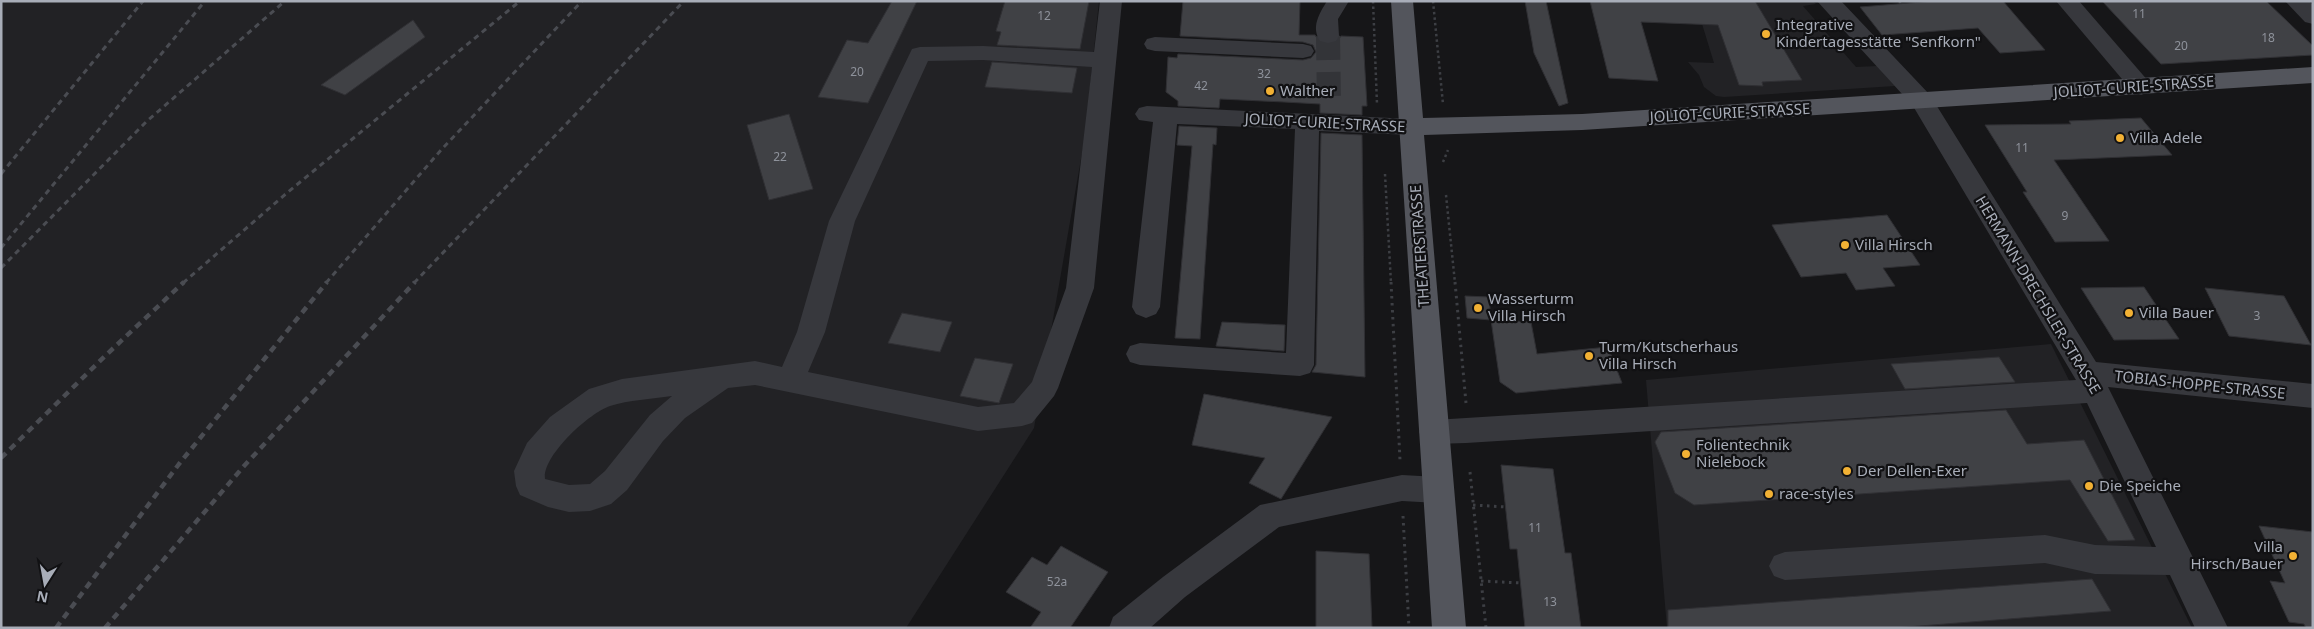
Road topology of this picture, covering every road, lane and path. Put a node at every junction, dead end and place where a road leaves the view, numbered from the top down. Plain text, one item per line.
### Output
1 (1111, 1) edge
2 (1338, 1) edge
3 (1373, 1) edge
4 (1402, 1) edge
5 (1433, 1) edge
6 (2067, 1) edge
7 (2296, 1) edge
8 (1832, 2) edge
9 (2313, 17) edge
10 (1328, 36) tunnel mouth
11 (1155, 44) dead end
12 (1304, 51) dead end
13 (1105, 60) junction
14 (2313, 75) edge
15 (2141, 87) junction
16 (1922, 102) junction
17 (1322, 116) junction
18 (1378, 126) junction
19 (1411, 127) junction
20 (1449, 127) junction
21 (1444, 169) dead end
22 (1446, 189) dead end
23 (1146, 307) dead end
24 (1140, 354) dead end
25 (723, 377) junction
26 (791, 380) junction
27 (2092, 382) junction
28 (2313, 396) edge
29 (1434, 432) junction
30 (1466, 432) junction
31 (1402, 488) junction
32 (1438, 490) junction
33 (1473, 504) junction
34 (1506, 507) dead end
35 (2180, 561) junction
36 (1785, 566) dead end
37 (1482, 581) junction
38 (1521, 583) dead end
39 (1124, 628) edge
40 (1409, 628) edge
41 (1450, 628) edge
42 (1486, 628) edge
43 (2212, 628) edge

1 - 13 street
2 - 10 street
3 - 18 path
4 - 19 main road, THEATERSTRASSE
5 - 20 path
6 - 15 street
7 - 9 street
8 - 16 street, HERMANN-DRECHSLER-STRASSE
11 - 12 street
13 - 26 street
13 - 26 street
14 - 15 main road, JOLIOT-CURIE-STRASSE
15 - 16 main road, JOLIOT-CURIE-STRASSE
16 - 20 main road, JOLIOT-CURIE-STRASSE
16 - 27 street, HERMANN-DRECHSLER-STRASSE
17 - 18 street, JOLIOT-CURIE-STRASSE
17 - 23 street, JOLIOT-CURIE-STRASSE
17 - 24 street
18 - 19 street, JOLIOT-CURIE-STRASSE
18 - 31 path
19 - 20 main road, JOLIOT-CURIE-STRASSE
19 - 29 main road, THEATERSTRASSE
20 - 21 path
22 - 30 path
25 - 25 street
25 - 26 street
27 - 28 street, TOBIAS-HOPPE-STRASSE
27 - 30 street, TOBIAS-HOPPE-STRASSE
27 - 35 street, HERMANN-DRECHSLER-STRASSE
29 - 30 street, TOBIAS-HOPPE-STRASSE
29 - 32 main road, THEATERSTRASSE
30 - 33 path
31 - 32 street
31 - 39 street
31 - 40 path
32 - 41 main road, THEATERSTRASSE
33 - 34 path
33 - 37 path
35 - 36 street
35 - 43 street, HERMANN-DRECHSLER-STRASSE
37 - 38 path
37 - 42 path

